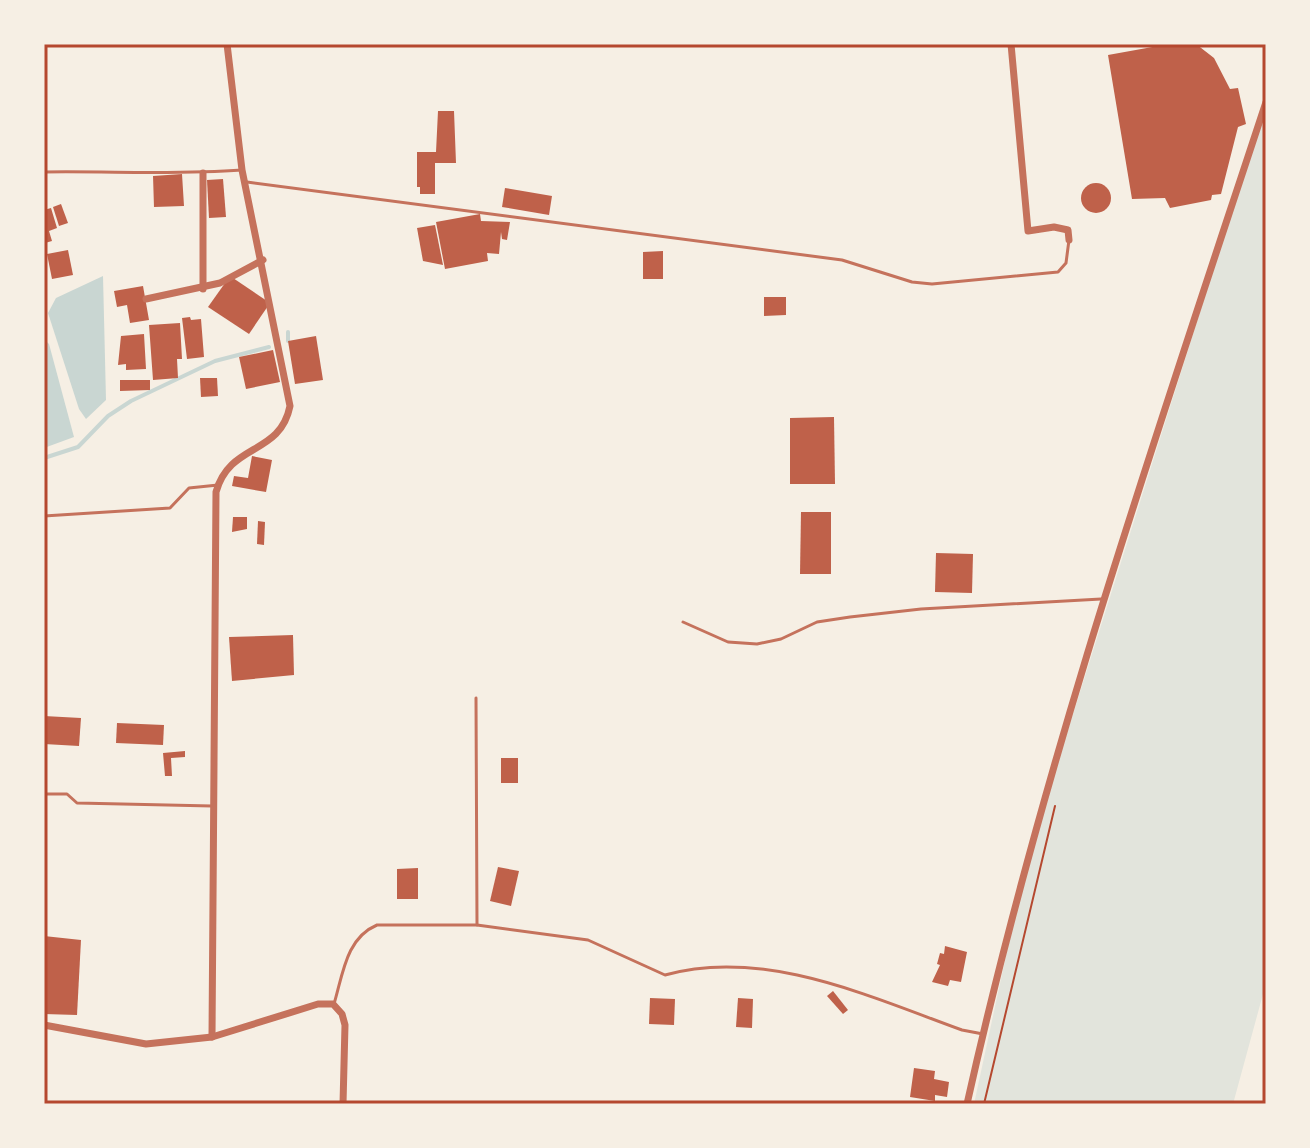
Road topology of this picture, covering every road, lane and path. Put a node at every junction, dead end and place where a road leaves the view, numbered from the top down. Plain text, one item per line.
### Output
1 (227, 44) edge
2 (1011, 44) edge
3 (1266, 102) edge
4 (242, 170) junction
5 (44, 172) edge
6 (203, 173) junction
7 (244, 182) junction
8 (1069, 240) joint
9 (263, 260) junction
10 (203, 289) junction
11 (146, 299) dead end
12 (218, 485) junction
13 (44, 516) edge
14 (1101, 599) junction
15 (683, 622) dead end
16 (476, 698) dead end
17 (44, 794) edge
18 (1056, 800) dead end
19 (212, 806) junction
20 (477, 925) junction
21 (333, 1004) junction
22 (44, 1025) edge
23 (983, 1034) junction
24 (212, 1037) junction
25 (343, 1104) edge
26 (967, 1104) edge
27 (984, 1104) edge

1 - 4 street
2 - 8 street
3 - 14 street
4 - 6 lane
4 - 7 street
5 - 6 lane
6 - 10 street
7 - 8 lane
7 - 9 street
9 - 10 street
9 - 12 street
10 - 11 street
12 - 13 lane
12 - 19 street
14 - 15 lane
14 - 23 street
16 - 20 lane
17 - 19 lane
18 - 27 path
19 - 24 street
20 - 21 lane
20 - 23 lane
21 - 24 street
21 - 25 street
22 - 24 street
23 - 26 street

